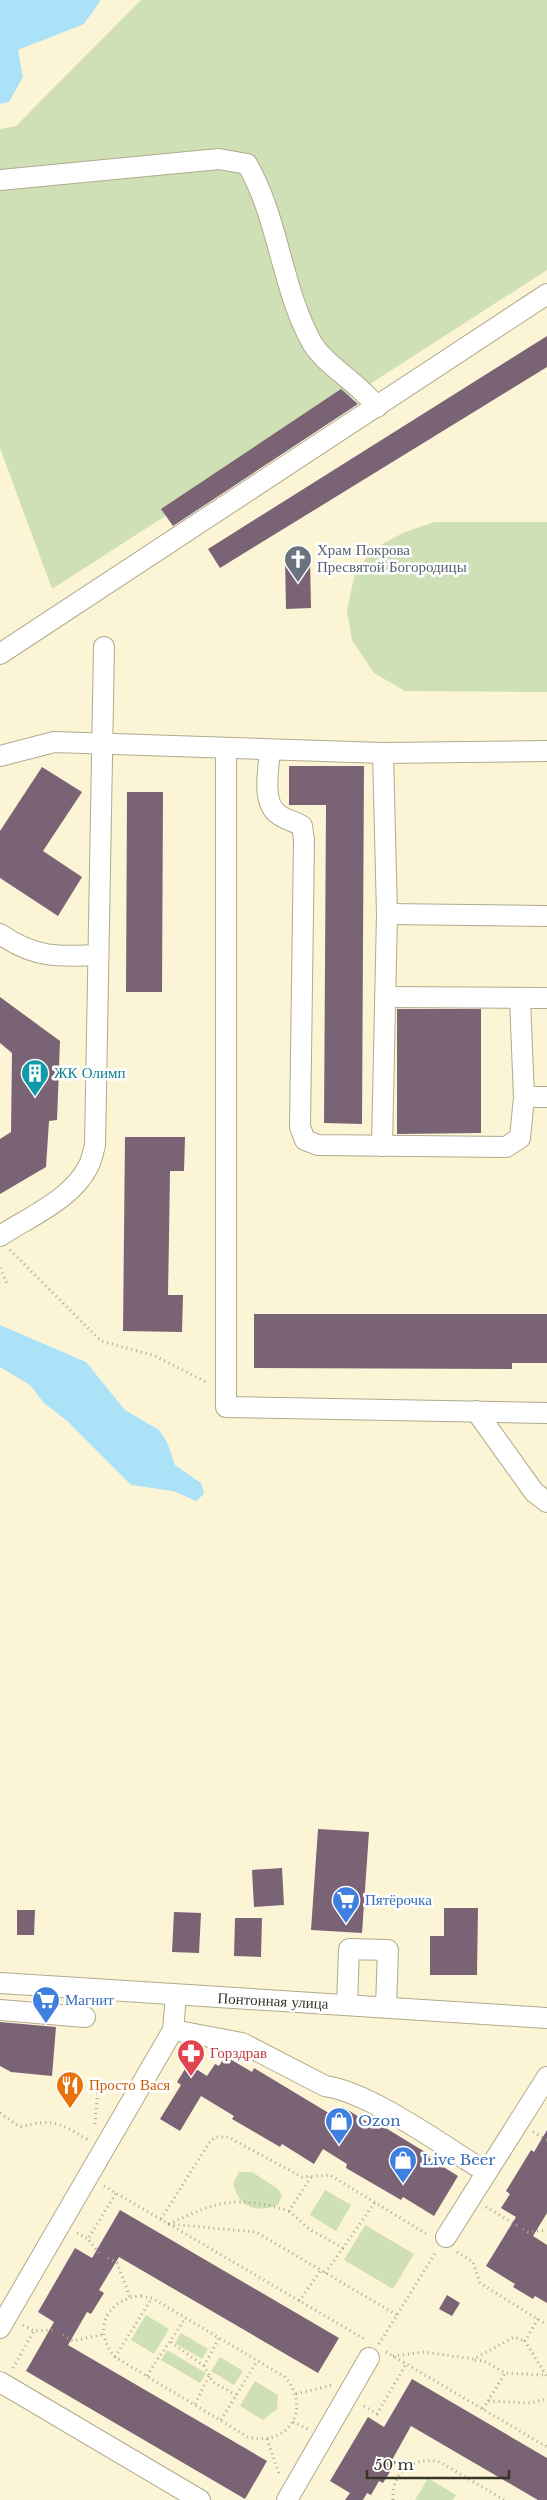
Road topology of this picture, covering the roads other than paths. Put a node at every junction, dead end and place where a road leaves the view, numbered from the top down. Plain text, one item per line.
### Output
1 (0, 180) edge
2 (547, 294) edge
3 (377, 407) junction
4 (104, 647) dead end
5 (0, 654) edge
6 (102, 745) junction
7 (226, 749) junction
8 (270, 750) junction
9 (547, 752) edge
10 (383, 753) junction
11 (0, 756) edge
12 (387, 914) junction
13 (547, 916) edge
14 (0, 934) edge
15 (98, 955) junction
16 (385, 997) junction
17 (547, 998) edge
18 (520, 999) junction
19 (524, 1097) junction
20 (547, 1097) edge
21 (382, 1146) junction
22 (3, 1242) edge
23 (476, 1411) junction
24 (547, 1413) edge
25 (547, 1502) edge
26 (0, 1983) edge
27 (176, 1995) junction
28 (347, 2005) junction
29 (386, 2007) junction
30 (0, 2010) edge
31 (86, 2017) dead end
32 (547, 2018) edge
33 (173, 2030) junction
34 (547, 2077) edge
35 (486, 2172) junction
36 (444, 2240) road end
37 (0, 2328) edge
38 (373, 2352) road end
39 (2, 2383) edge
40 (284, 2490) edge
41 (200, 2500) edge

1 - 3 street
2 - 3 street
3 - 5 street
4 - 6 street
6 - 7 street
6 - 11 street
6 - 15 street
7 - 8 street
7 - 23 street
8 - 10 street
8 - 21 street
9 - 10 street
10 - 12 street
12 - 13 street
12 - 16 street
14 - 15 street
15 - 22 street
16 - 18 street
16 - 21 street
17 - 18 street
18 - 19 street
19 - 20 street
19 - 21 street
23 - 24 street
23 - 25 street
26 - 27 street, Понтонная улица
27 - 28 street, Понтонная улица
27 - 33 street
28 - 29 street, Понтонная улица
28 - 29 street
29 - 32 street, Понтонная улица
30 - 31 street
33 - 35 street
33 - 37 street
34 - 35 street
35 - 36 street
38 - 40 street
39 - 41 street

